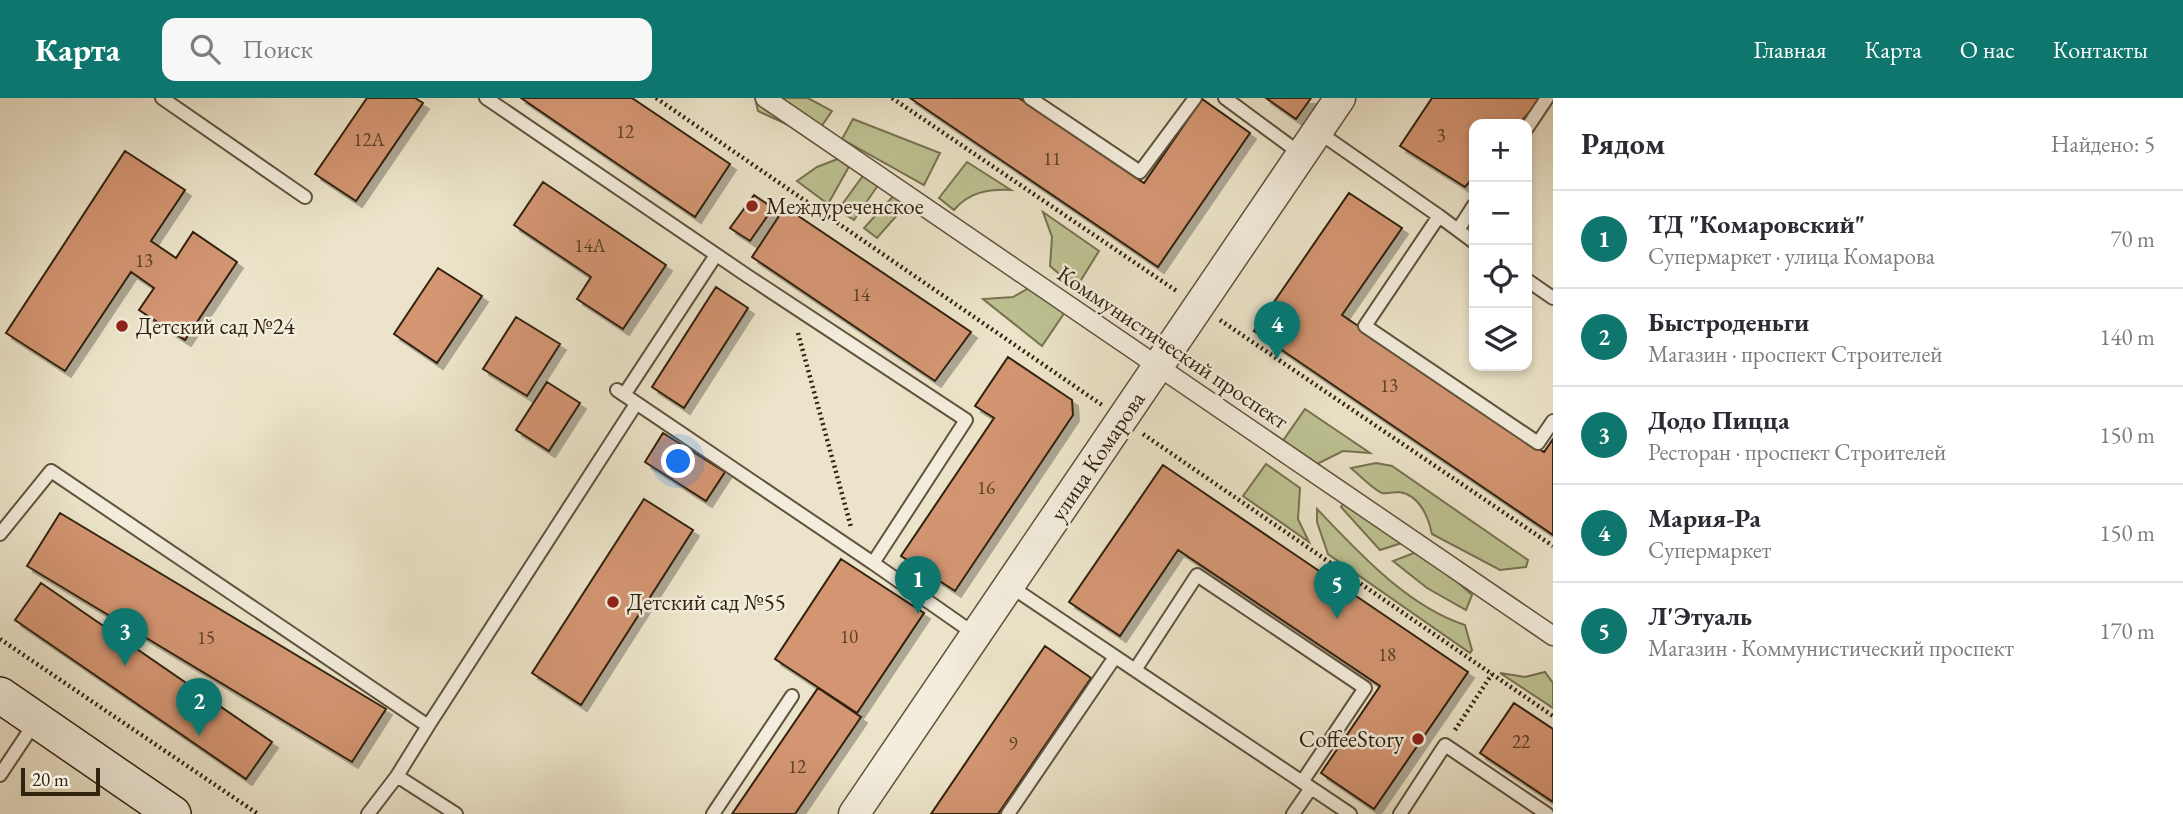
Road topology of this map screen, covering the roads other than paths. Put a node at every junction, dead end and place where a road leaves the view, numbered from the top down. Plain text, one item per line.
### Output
1 (162, 98) edge
2 (486, 98) edge
3 (765, 98) edge
4 (1030, 98) edge
5 (1195, 98) edge
6 (1224, 98) edge
7 (1340, 98) edge
8 (1547, 98) edge
9 (1532, 120) edge
10 (1309, 142) junction
11 (305, 197) dead end
12 (1469, 213) edge
13 (1439, 216) junction
14 (1458, 230) junction
15 (1469, 238) edge
16 (716, 254) junction
17 (1532, 283) edge
18 (1553, 299) edge
19 (1158, 366) junction
20 (636, 404) junction
21 (1553, 421) edge
22 (0, 534) edge
23 (873, 564) junction
24 (1010, 586) junction
25 (976, 635) junction
26 (1553, 636) edge
27 (1115, 657) junction
28 (1135, 670) junction
29 (0, 695) edge
30 (792, 695) dead end
31 (37, 720) junction
32 (428, 726) junction
33 (0, 775) edge
34 (397, 776) junction
35 (1307, 785) junction
36 (173, 814) edge
37 (368, 814) edge
38 (456, 814) edge
39 (713, 814) edge
40 (854, 814) edge
41 (1008, 814) edge
42 (1293, 814) edge
43 (1350, 814) edge
44 (1400, 814) edge
45 (1547, 814) edge

1 - 11 lane
2 - 16 lane
3 - 19 street, Коммунистический проспект
4 - 5 lane
6 - 10 lane
7 - 10 street, улица Комарова
8 - 9 lane
10 - 13 lane
10 - 19 street, улица Комарова
12 - 14 lane
13 - 14 lane
13 - 21 lane
14 - 15 lane
16 - 20 lane
16 - 23 lane
17 - 18 lane
19 - 24 street, улица Комарова
19 - 26 street, Коммунистический проспект
20 - 23 lane
20 - 32 lane
22 - 32 lane
23 - 25 lane
24 - 25 street, улица Комарова
24 - 27 lane
25 - 40 street, улица Комарова
27 - 28 lane
27 - 41 lane
28 - 35 lane
28 - 35 lane
29 - 31 main road
30 - 39 lane
31 - 33 lane
31 - 36 main road
32 - 34 lane
34 - 37 lane
34 - 38 lane
35 - 42 lane
35 - 43 lane
44 - 45 lane

